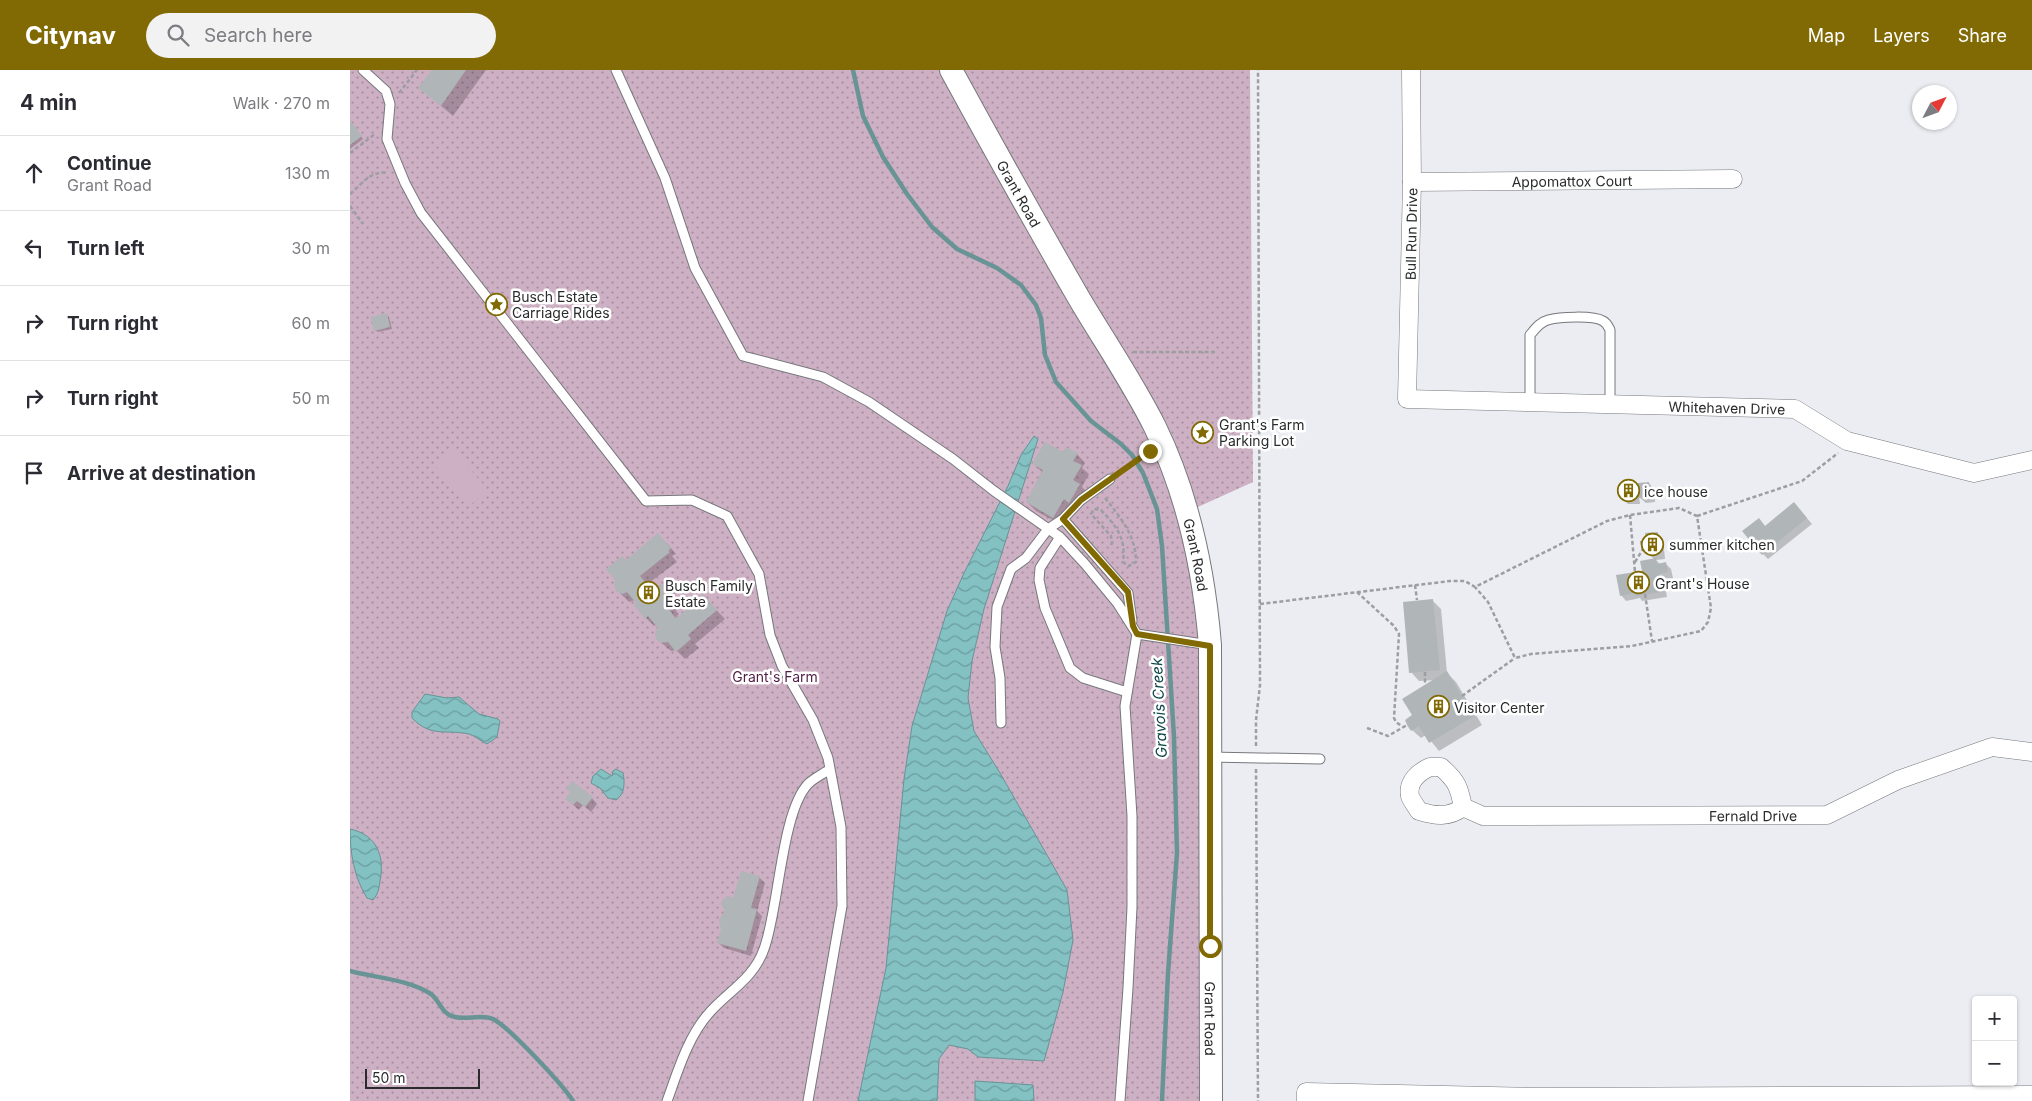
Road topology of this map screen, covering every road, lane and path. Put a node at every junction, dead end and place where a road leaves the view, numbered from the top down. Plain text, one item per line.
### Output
1 (363, 70) edge
2 (417, 70) edge
3 (616, 70) edge
4 (951, 70) edge
5 (1258, 70) edge
6 (1411, 70) edge
7 (390, 104) junction
8 (388, 124) junction
9 (350, 153) edge
10 (402, 174) junction
11 (1733, 179) dead end
12 (1412, 182) junction
13 (350, 194) edge
14 (350, 206) edge
15 (363, 224) dead end
16 (1215, 352) dead end
17 (1133, 360) dead end
18 (1407, 399) joint
19 (1530, 402) junction
20 (1610, 404) junction
21 (1847, 441) junction
22 (1150, 451) dead end
23 (2032, 460) edge
24 (1110, 479) joint
25 (1098, 489) junction
26 (1630, 515) junction
27 (1698, 516) junction
28 (1063, 519) junction
29 (1048, 529) junction
30 (1060, 537) junction
31 (1642, 540) dead end
32 (1110, 545) dead end
33 (1634, 563) junction
34 (1635, 572) dead end
35 (1415, 585) junction
36 (1475, 587) junction
37 (1358, 592) junction
38 (1645, 594) dead end
39 (1417, 600) dead end
40 (1260, 604) junction
41 (1135, 630) junction
42 (1652, 641) junction
43 (1210, 646) junction
44 (1515, 658) junction
45 (1425, 672) dead end
46 (1425, 685) dead end
47 (1127, 692) junction
48 (1462, 696) dead end
49 (1001, 723) dead end
50 (1407, 725) dead end
51 (1403, 727) junction
52 (1367, 728) dead end
53 (1256, 749) dead end
54 (2032, 752) edge
55 (1209, 757) junction
56 (1320, 759) dead end
57 (830, 769) junction
58 (1256, 772) dead end
59 (1463, 807) dead end
60 (2032, 1096) edge
61 (1535, 1099) edge
62 (667, 1101) edge
63 (808, 1101) edge
64 (1120, 1101) edge
65 (1211, 1101) edge
66 (1258, 1101) edge
67 (1306, 1101) edge

1 - 7 lane
2 - 7 path
3 - 29 lane
4 - 43 street, Grant Road
5 - 40 path
6 - 12 street, Bull Run Drive
7 - 8 lane
8 - 9 path
8 - 10 lane
10 - 13 path
10 - 57 lane
11 - 12 street, Appomattox Court
12 - 18 street, Bull Run Drive
14 - 15 path
16 - 17 path
18 - 19 street, Whitehaven Drive
19 - 20 street, Whitehaven Drive
19 - 20 lane
20 - 21 street, Whitehaven Drive
21 - 23 street, Whitehaven Drive
21 - 27 path
22 - 24 path
24 - 25 lane
25 - 28 lane
25 - 32 path
26 - 27 path
26 - 33 path
26 - 36 path
27 - 42 path
28 - 29 lane
28 - 41 lane
29 - 30 lane
29 - 49 lane
30 - 41 lane
30 - 47 lane
31 - 33 path
33 - 34 path
35 - 36 path
35 - 37 path
35 - 39 path
36 - 44 path
37 - 40 path
37 - 51 path
38 - 42 path
40 - 53 path
41 - 43 lane
41 - 47 lane
42 - 44 path
43 - 55 street, Grant Road
44 - 48 path
45 - 46 path
47 - 64 lane
50 - 51 path
51 - 52 path
54 - 59 street, Fernald Drive
55 - 56 lane
55 - 65 street, Grant Road
57 - 62 lane
57 - 63 lane
58 - 66 path
60 - 61 street
61 - 67 street

